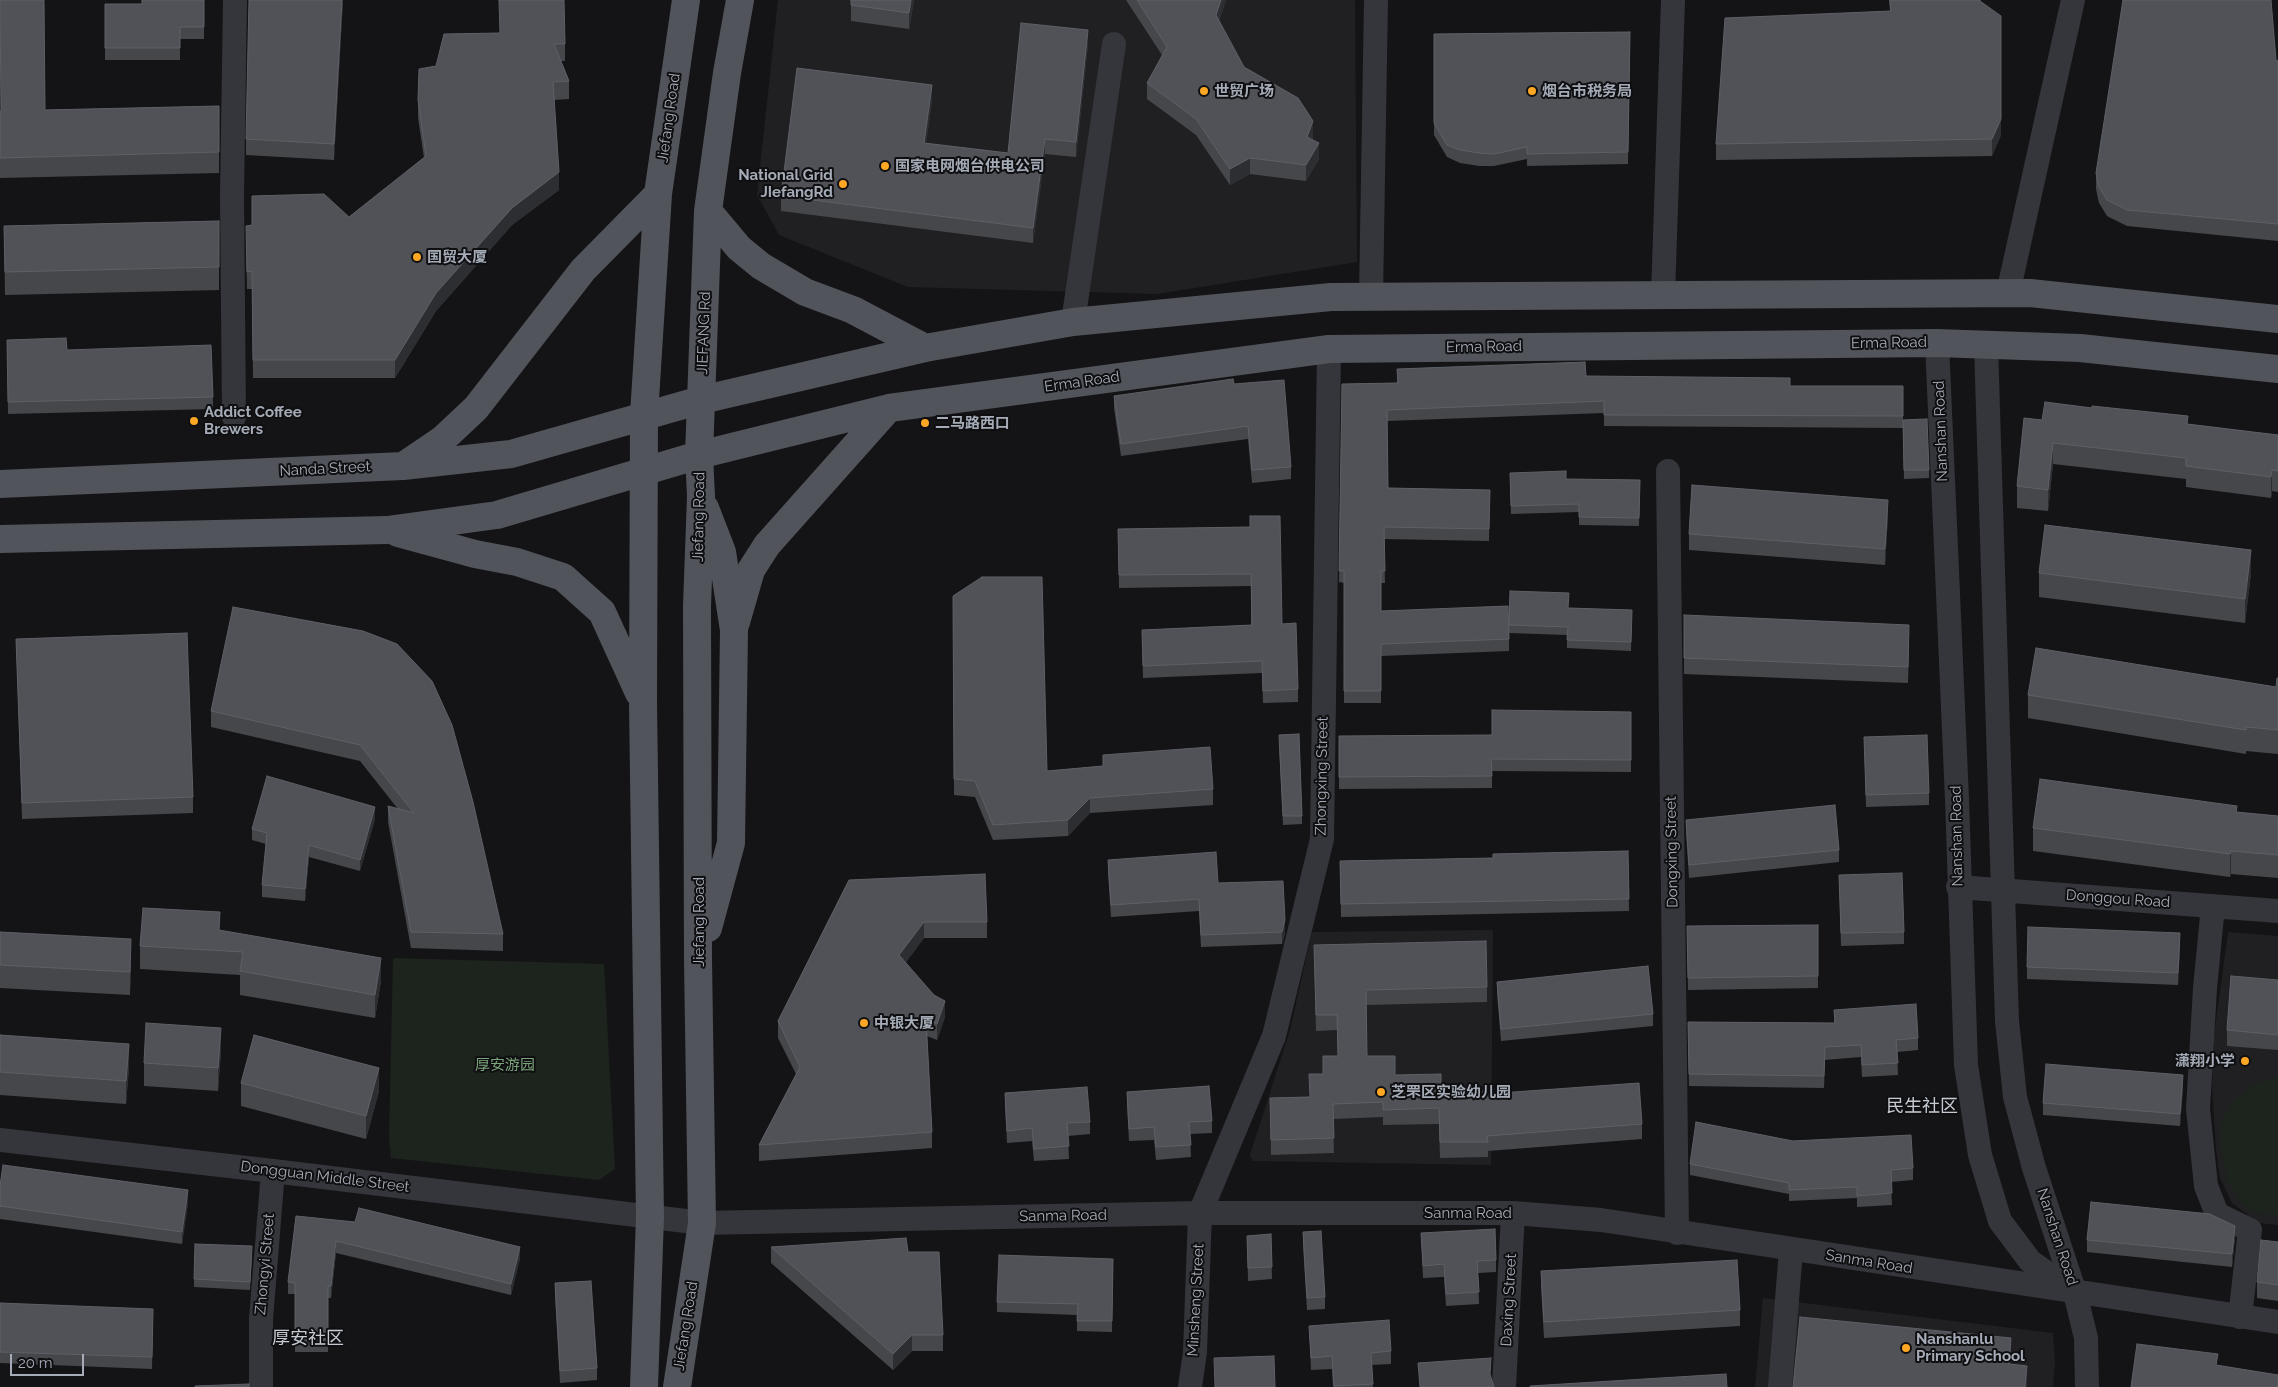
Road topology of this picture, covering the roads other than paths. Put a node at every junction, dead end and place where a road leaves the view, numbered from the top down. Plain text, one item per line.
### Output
1 (235, 0) edge
2 (686, 0) edge
3 (740, 0) edge
4 (1376, 0) edge
5 (1672, 0) edge
6 (2073, 0) edge
7 (1114, 44) dead end
8 (658, 194) junction
9 (708, 211) junction
10 (2008, 293) junction
11 (1663, 295) junction
12 (1371, 296) junction
13 (2278, 319) edge
14 (1073, 322) junction
15 (1937, 343) junction
16 (1986, 344) junction
17 (925, 348) junction
18 (1329, 349) junction
19 (2278, 369) edge
20 (701, 400) junction
21 (888, 408) junction
22 (644, 416) junction
23 (234, 417) dead end
24 (699, 455) junction
25 (403, 466) junction
26 (1668, 472) dead end
27 (643, 473) junction
28 (0, 484) edge
29 (701, 496) junction
30 (387, 530) junction
31 (0, 539) edge
32 (734, 630) junction
33 (643, 702) junction
34 (1958, 887) junction
35 (2003, 890) junction
36 (2213, 906) junction
37 (2278, 911) edge
38 (698, 960) junction
39 (0, 1140) edge
40 (273, 1170) junction
41 (1200, 1213) junction
42 (1513, 1213) junction
43 (650, 1216) junction
44 (702, 1224) junction
45 (1677, 1233) junction
46 (1791, 1250) junction
47 (2075, 1293) junction
48 (2240, 1317) junction
49 (2278, 1322) edge
50 (261, 1387) edge
51 (644, 1387) edge
52 (677, 1387) edge
53 (1190, 1387) edge
54 (1504, 1387) edge
55 (1780, 1387) edge
56 (2087, 1387) edge

1 - 23 street
2 - 8 main road, Jiefang Road
3 - 9 main road
4 - 12 street
5 - 11 street
6 - 10 street
7 - 14 street
8 - 22 main road, Jiefang Road
8 - 25 main road
9 - 17 main road
9 - 20 main road, JIEFANG Rd
10 - 11 main road
10 - 13 main road
11 - 12 main road
12 - 14 main road
14 - 17 main road
15 - 16 main road, Erma Road
15 - 18 main road, Erma Road
15 - 34 street, Nanshan Road
16 - 19 main road, Erma Road
16 - 35 street, Nanshan Road
17 - 20 main road
18 - 21 main road, Erma Road
18 - 41 street, Zhongxing Street
20 - 22 main road, Nanda Street
20 - 24 main road, JIEFANG Rd
21 - 24 main road, Erma Road
21 - 32 main road
22 - 25 main road, Nanda Street
22 - 27 main road
24 - 27 main road, Erma Road
24 - 29 main road, Jiefang Road
25 - 28 main road, Nanda Street
26 - 45 street, Dongxing Street
27 - 30 main road
27 - 33 main road
29 - 32 main road
29 - 38 main road, Jiefang Road
30 - 31 main road
30 - 33 main road
32 - 38 main road
33 - 43 main road
34 - 35 street, Donggou Road
34 - 47 street, Nanshan Road
35 - 36 street, Donggou Road
35 - 47 street, Nanshan Road
36 - 37 street, Donggou Road
36 - 48 street
38 - 44 main road, Jiefang Road
39 - 40 street, Dongguan Middle Street
40 - 43 street, Dongguan Middle Street
40 - 50 street, Zhongyi Street
41 - 42 street, Sanma Road
41 - 44 street, Sanma Road
41 - 53 street, Minsheng Street
42 - 45 street, Sanma Road
42 - 54 street, Daxing Street
43 - 44 street, Sanma Road
43 - 51 main road
44 - 52 main road, Jiefang Road
45 - 46 street, Sanma Road
46 - 47 street, Sanma Road
46 - 55 street
47 - 48 street, Sanma Road
47 - 56 street, Nanshan Road
48 - 49 street, Sanma Road

